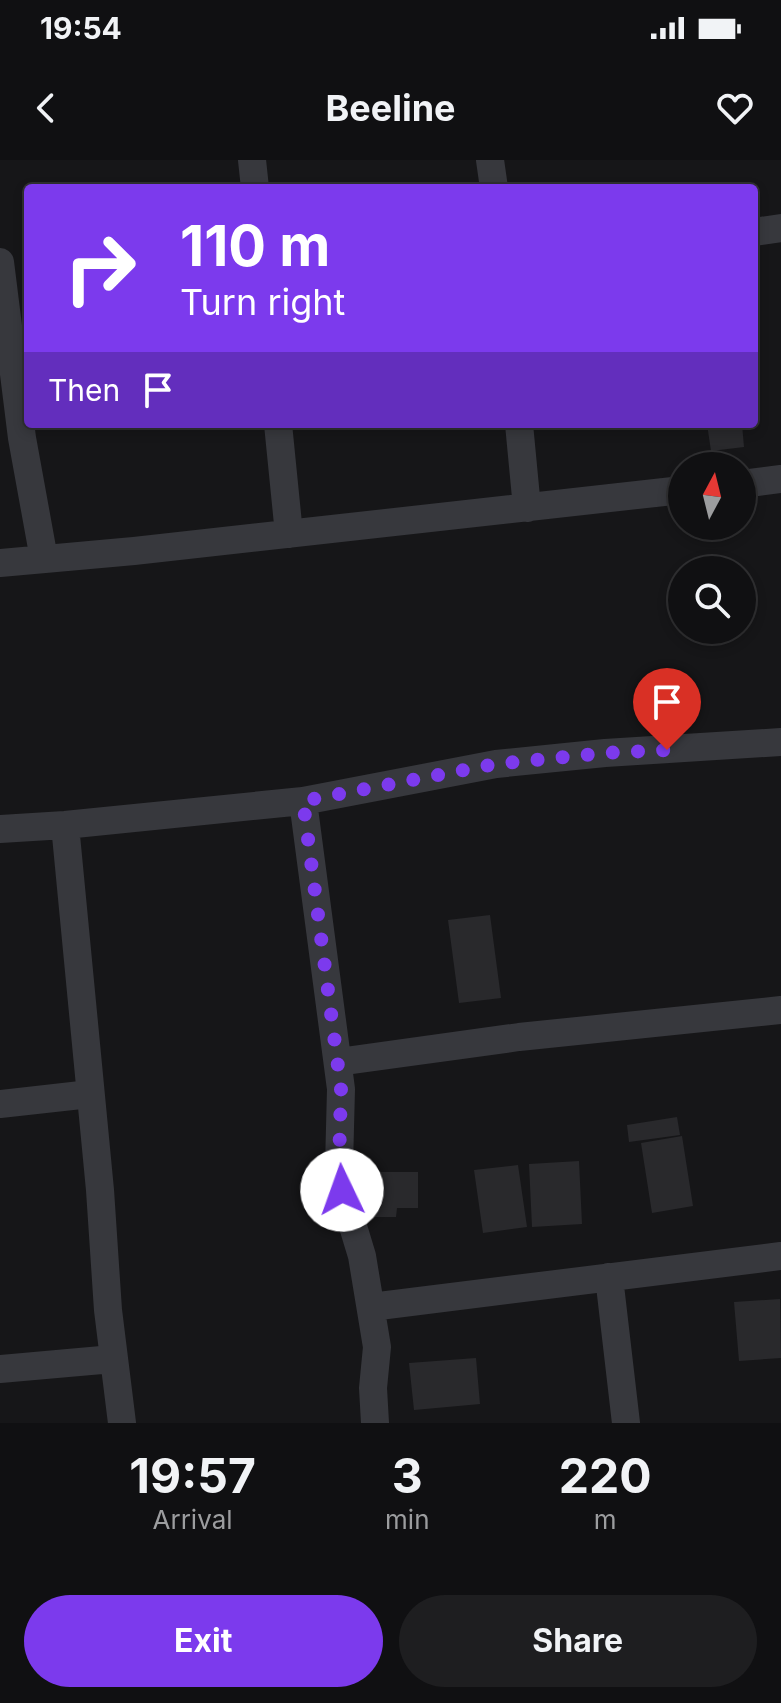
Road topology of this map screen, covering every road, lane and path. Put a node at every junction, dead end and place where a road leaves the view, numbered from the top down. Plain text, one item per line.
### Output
1 (252, 160) edge
2 (490, 160) edge
3 (255, 184) edge
4 (493, 184) edge
5 (781, 228) edge
6 (758, 231) edge
7 (0, 262) edge
8 (278, 428) edge
9 (519, 428) edge
10 (781, 479) edge
11 (756, 482) edge
12 (668, 492) edge
13 (527, 508) junction
14 (289, 534) junction
15 (44, 559) junction
16 (0, 563) edge
17 (781, 742) edge
18 (303, 801) junction
19 (65, 825) junction
20 (0, 829) edge
21 (781, 1010) edge
22 (338, 1062) junction
23 (90, 1094) junction
24 (0, 1104) edge
25 (781, 1256) edge
26 (609, 1277) junction
27 (371, 1307) junction
28 (113, 1359) junction
29 (0, 1369) edge
30 (122, 1423) edge
31 (375, 1423) edge
32 (626, 1423) edge

1 - 3 street
2 - 4 street
5 - 6 street
7 - 15 street
8 - 14 street
9 - 13 street
10 - 11 street
12 - 13 street
13 - 14 street
14 - 15 street
15 - 16 street
17 - 18 street
18 - 19 street
18 - 22 street
19 - 20 street
19 - 23 street
21 - 22 street
22 - 27 street
23 - 24 street
23 - 28 street
25 - 26 street
26 - 27 street
26 - 32 street
27 - 31 street
28 - 29 street
28 - 30 street

